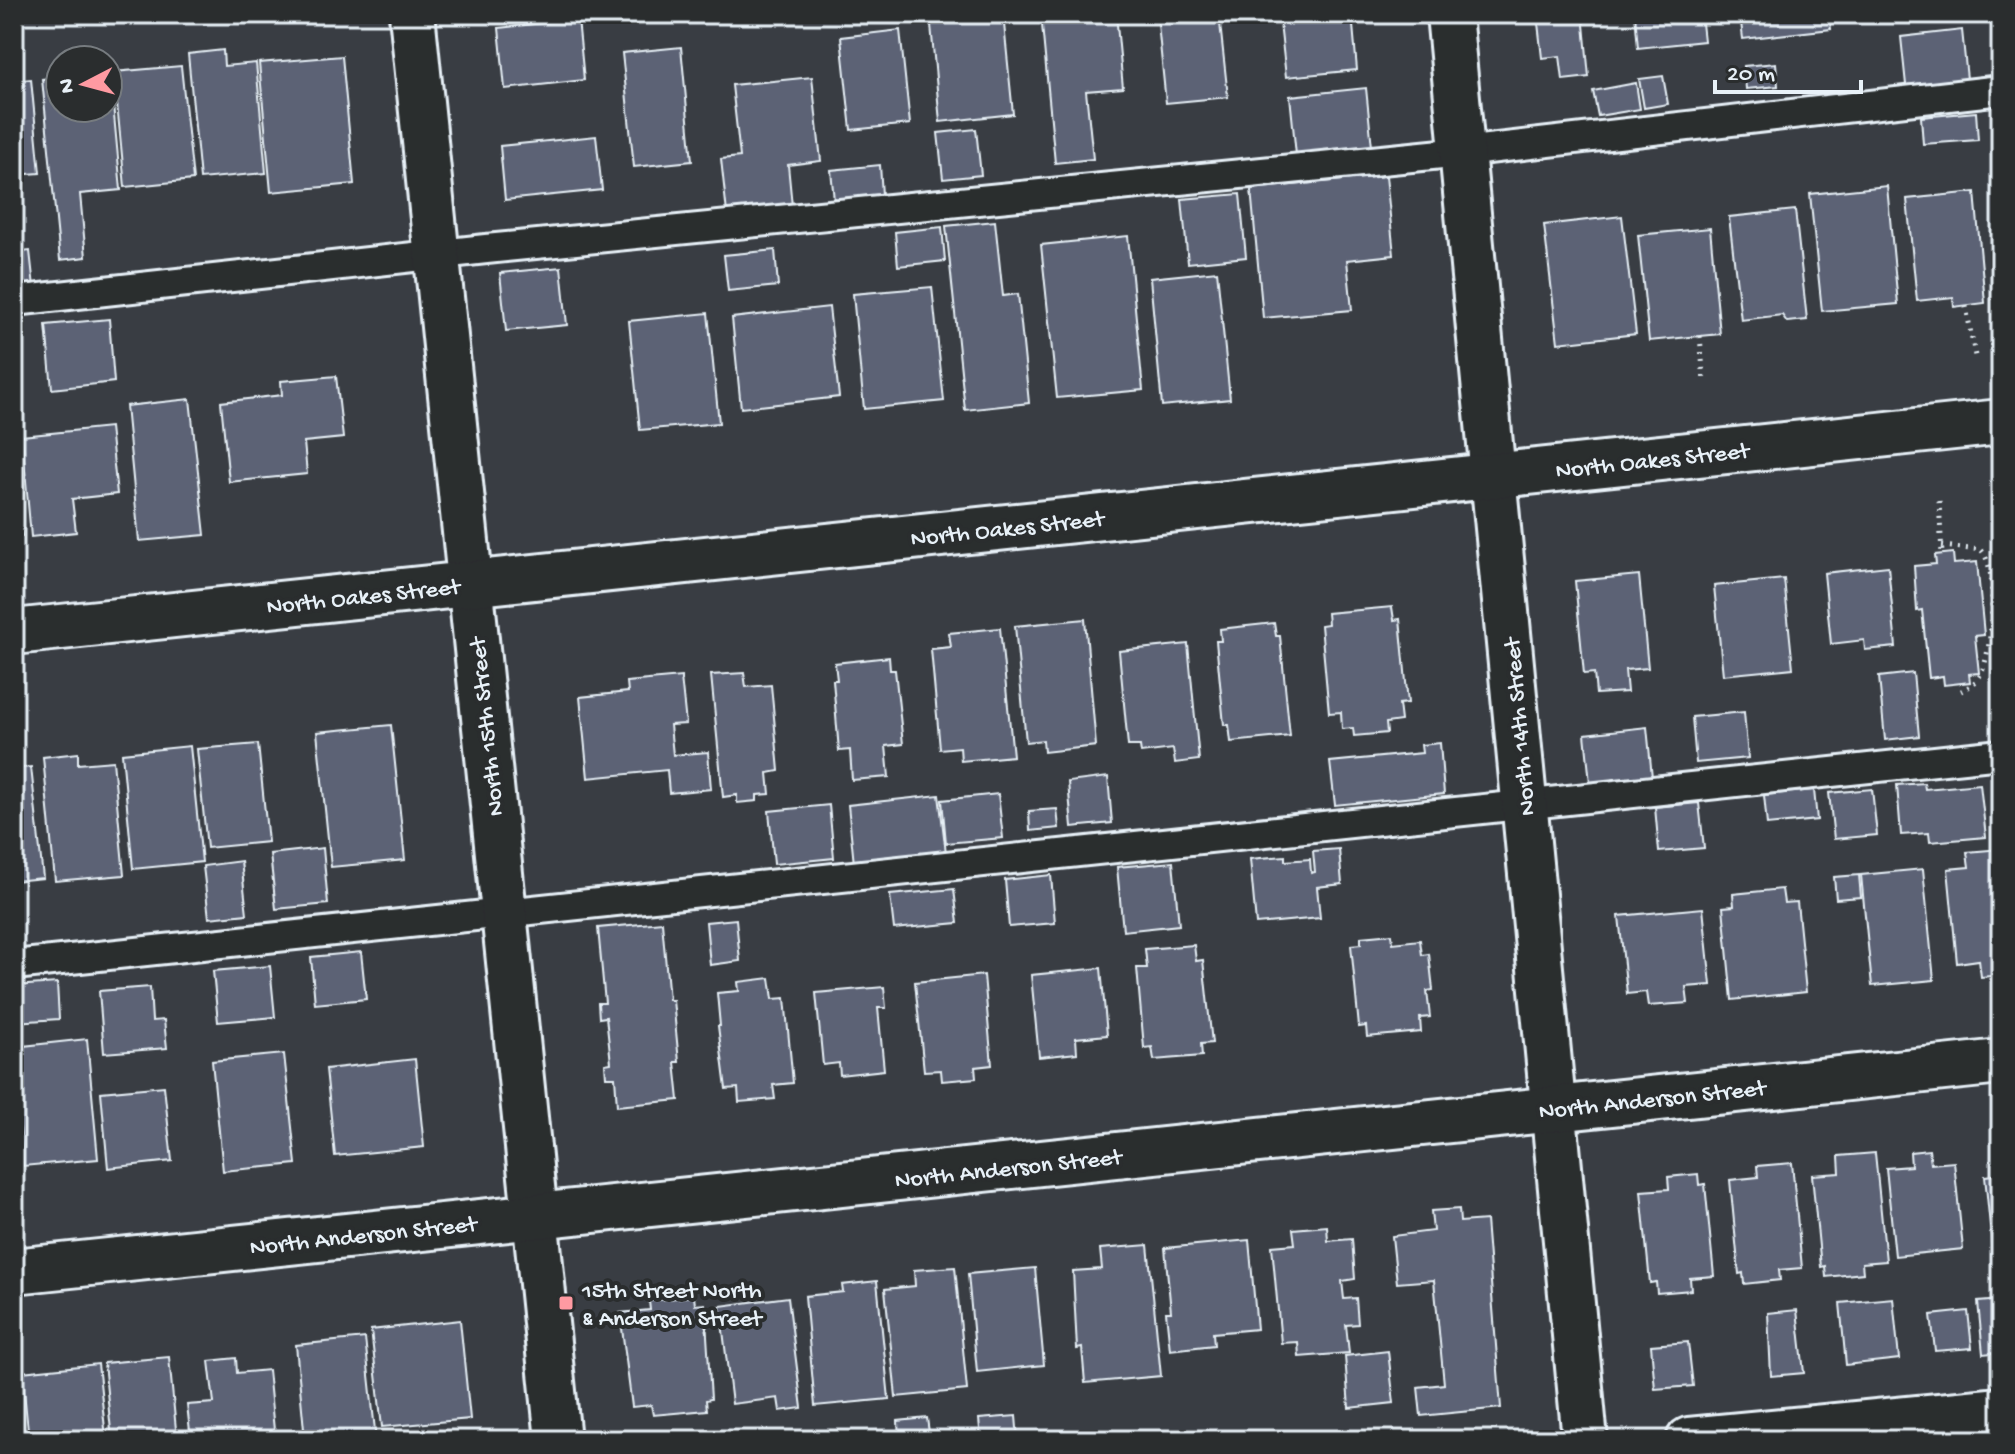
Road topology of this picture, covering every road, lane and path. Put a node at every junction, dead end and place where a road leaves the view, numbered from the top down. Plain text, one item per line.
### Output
1 (412, 14) edge
2 (1449, 14) edge
3 (2001, 90) edge
4 (1462, 152) junction
5 (437, 254) junction
6 (14, 301) edge
7 (1966, 306) dead end
8 (1700, 336) dead end
9 (1975, 356) dead end
10 (1704, 382) dead end
11 (2001, 422) edge
12 (1494, 475) junction
13 (1939, 501) dead end
14 (1942, 546) junction
15 (1942, 554) dead end
16 (471, 584) junction
17 (14, 632) edge
18 (1961, 691) dead end
19 (2001, 754) edge
20 (1525, 804) junction
21 (504, 913) junction
22 (14, 965) edge
23 (2001, 1062) edge
24 (1553, 1109) junction
25 (535, 1216) junction
26 (14, 1271) edge
27 (2001, 1410) edge
28 (1704, 1439) edge
29 (558, 1440) edge
30 (1585, 1440) edge

1 - 5 street, North 15th Street
2 - 4 street, North 14th Street
3 - 4 lane
4 - 5 lane
4 - 12 street, North 14th Street
5 - 6 lane
5 - 16 street, North 15th Street
7 - 9 path
8 - 10 path
11 - 12 street, North Oakes Street
12 - 16 street, North Oakes Street
12 - 20 street, North 14th Street
13 - 14 path
14 - 15 path
14 - 18 path
16 - 17 street, North Oakes Street
16 - 21 street, North 15th Street
19 - 20 lane
20 - 21 lane
20 - 24 street, North 14th Street
21 - 22 lane
21 - 25 street, North 15th Street
23 - 24 street, North Anderson Street
24 - 25 street, North Anderson Street
24 - 30 street, North 14th Street
25 - 26 street, North Anderson Street
25 - 29 street, North 15th Street
27 - 28 street

